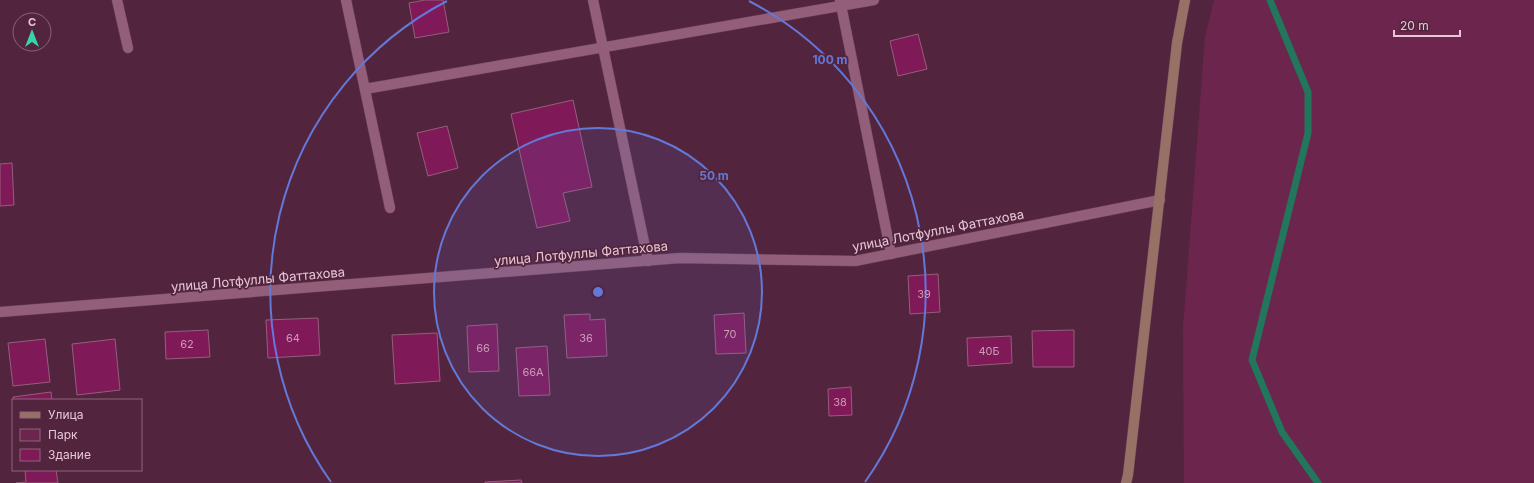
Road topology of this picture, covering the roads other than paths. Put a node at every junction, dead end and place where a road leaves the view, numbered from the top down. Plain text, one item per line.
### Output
1 (117, 0) edge
2 (346, 0) edge
3 (593, 0) edge
4 (874, 0) edge
5 (1185, 0) edge
6 (840, 3) edge
7 (603, 47) junction
8 (128, 48) dead end
9 (365, 89) junction
10 (1160, 200) junction
11 (390, 208) dead end
12 (891, 254) junction
13 (648, 260) junction
14 (0, 312) edge
15 (1126, 483) edge

1 - 8 street
2 - 9 street
3 - 7 street
4 - 6 street
5 - 10 street
6 - 7 street
6 - 12 street
7 - 9 street
7 - 13 street
9 - 11 street
10 - 12 street, улица Лотфуллы Фаттахова
10 - 15 street
12 - 13 street, улица Лотфуллы Фаттахова
13 - 14 street, улица Лотфуллы Фаттахова

